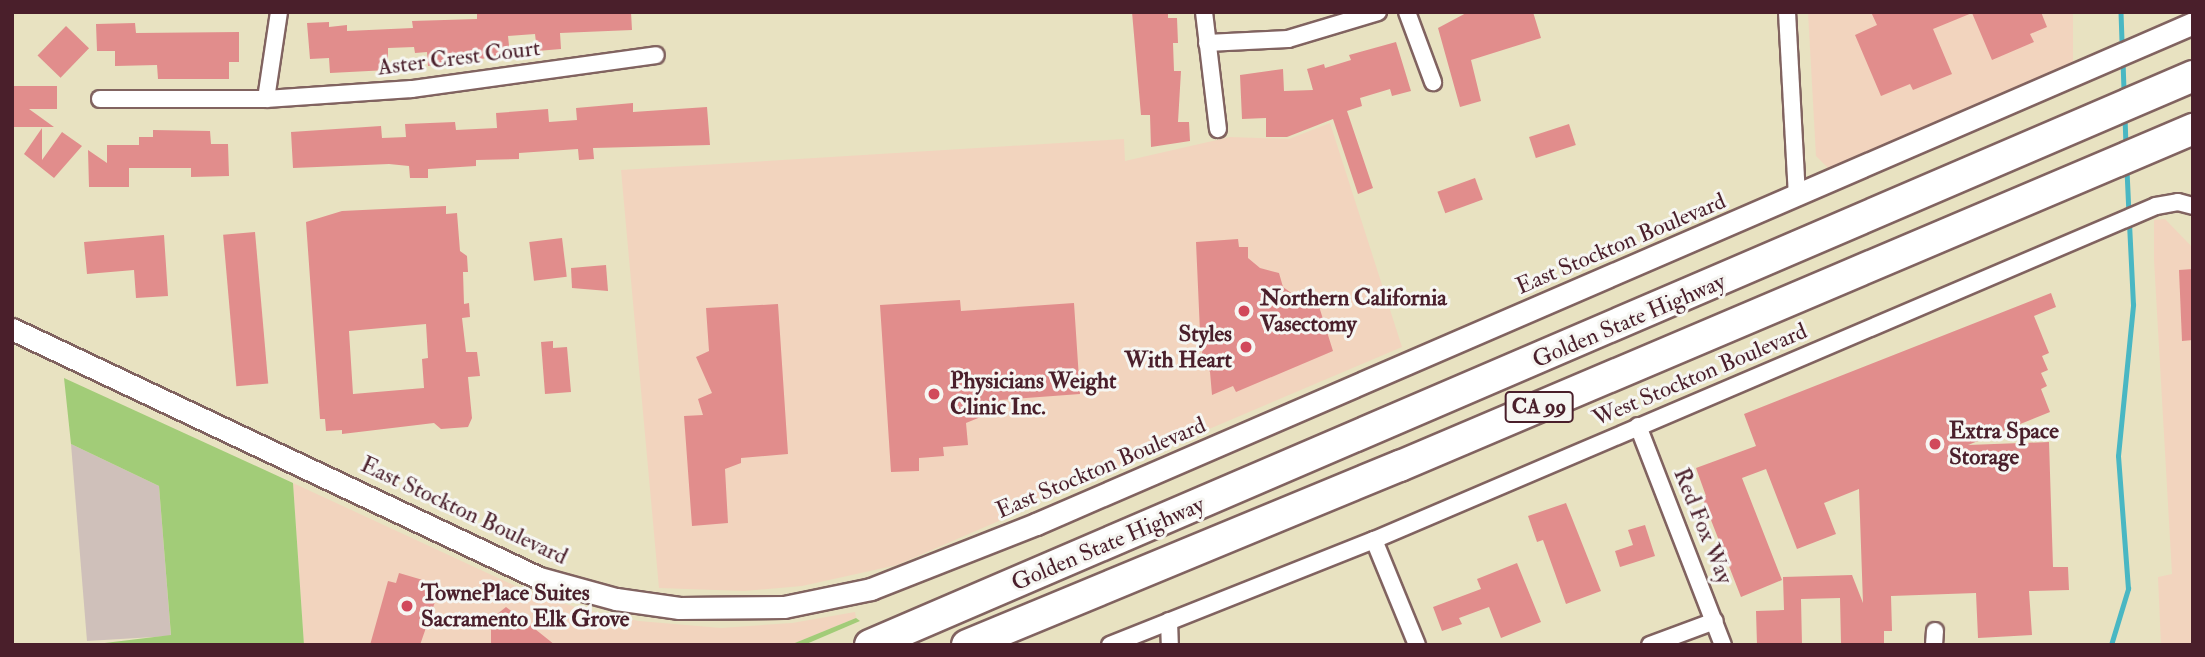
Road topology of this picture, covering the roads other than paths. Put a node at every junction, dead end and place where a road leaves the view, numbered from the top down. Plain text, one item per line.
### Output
1 (279, 12) edge
2 (1205, 12) edge
3 (1378, 12) edge
4 (1407, 12) edge
5 (1787, 12) edge
6 (2193, 23) edge
7 (1207, 43) junction
8 (656, 55) dead end
9 (2193, 76) edge
10 (1433, 82) dead end
11 (100, 99) dead end
12 (266, 99) junction
13 (1218, 129) dead end
14 (2181, 134) edge
15 (1797, 197) junction
16 (2193, 206) edge
17 (12, 329) edge
18 (1638, 426) junction
19 (1374, 540) junction
20 (1169, 621) junction
21 (1715, 621) junction
22 (870, 645) edge
23 (967, 645) edge
24 (1110, 645) edge
25 (1170, 645) edge
26 (1418, 645) edge
27 (1650, 645) edge
28 (1723, 645) edge

1 - 12 street
2 - 7 street
3 - 7 street
4 - 10 street
5 - 15 street
6 - 15 street, East Stockton Boulevard
7 - 13 street
8 - 12 street, Aster Crest Court
9 - 22 highway, Golden State Highway / CA 99
11 - 12 street, Aster Crest Court
14 - 23 highway, Golden State Highway / CA 99
15 - 17 street, East Stockton Boulevard
16 - 18 street, West Stockton Boulevard
18 - 19 street, West Stockton Boulevard
18 - 21 street, Red Fox Way
19 - 20 street, West Stockton Boulevard
19 - 26 street
20 - 24 street, West Stockton Boulevard
20 - 25 street
21 - 27 street
21 - 28 street, Red Fox Way

